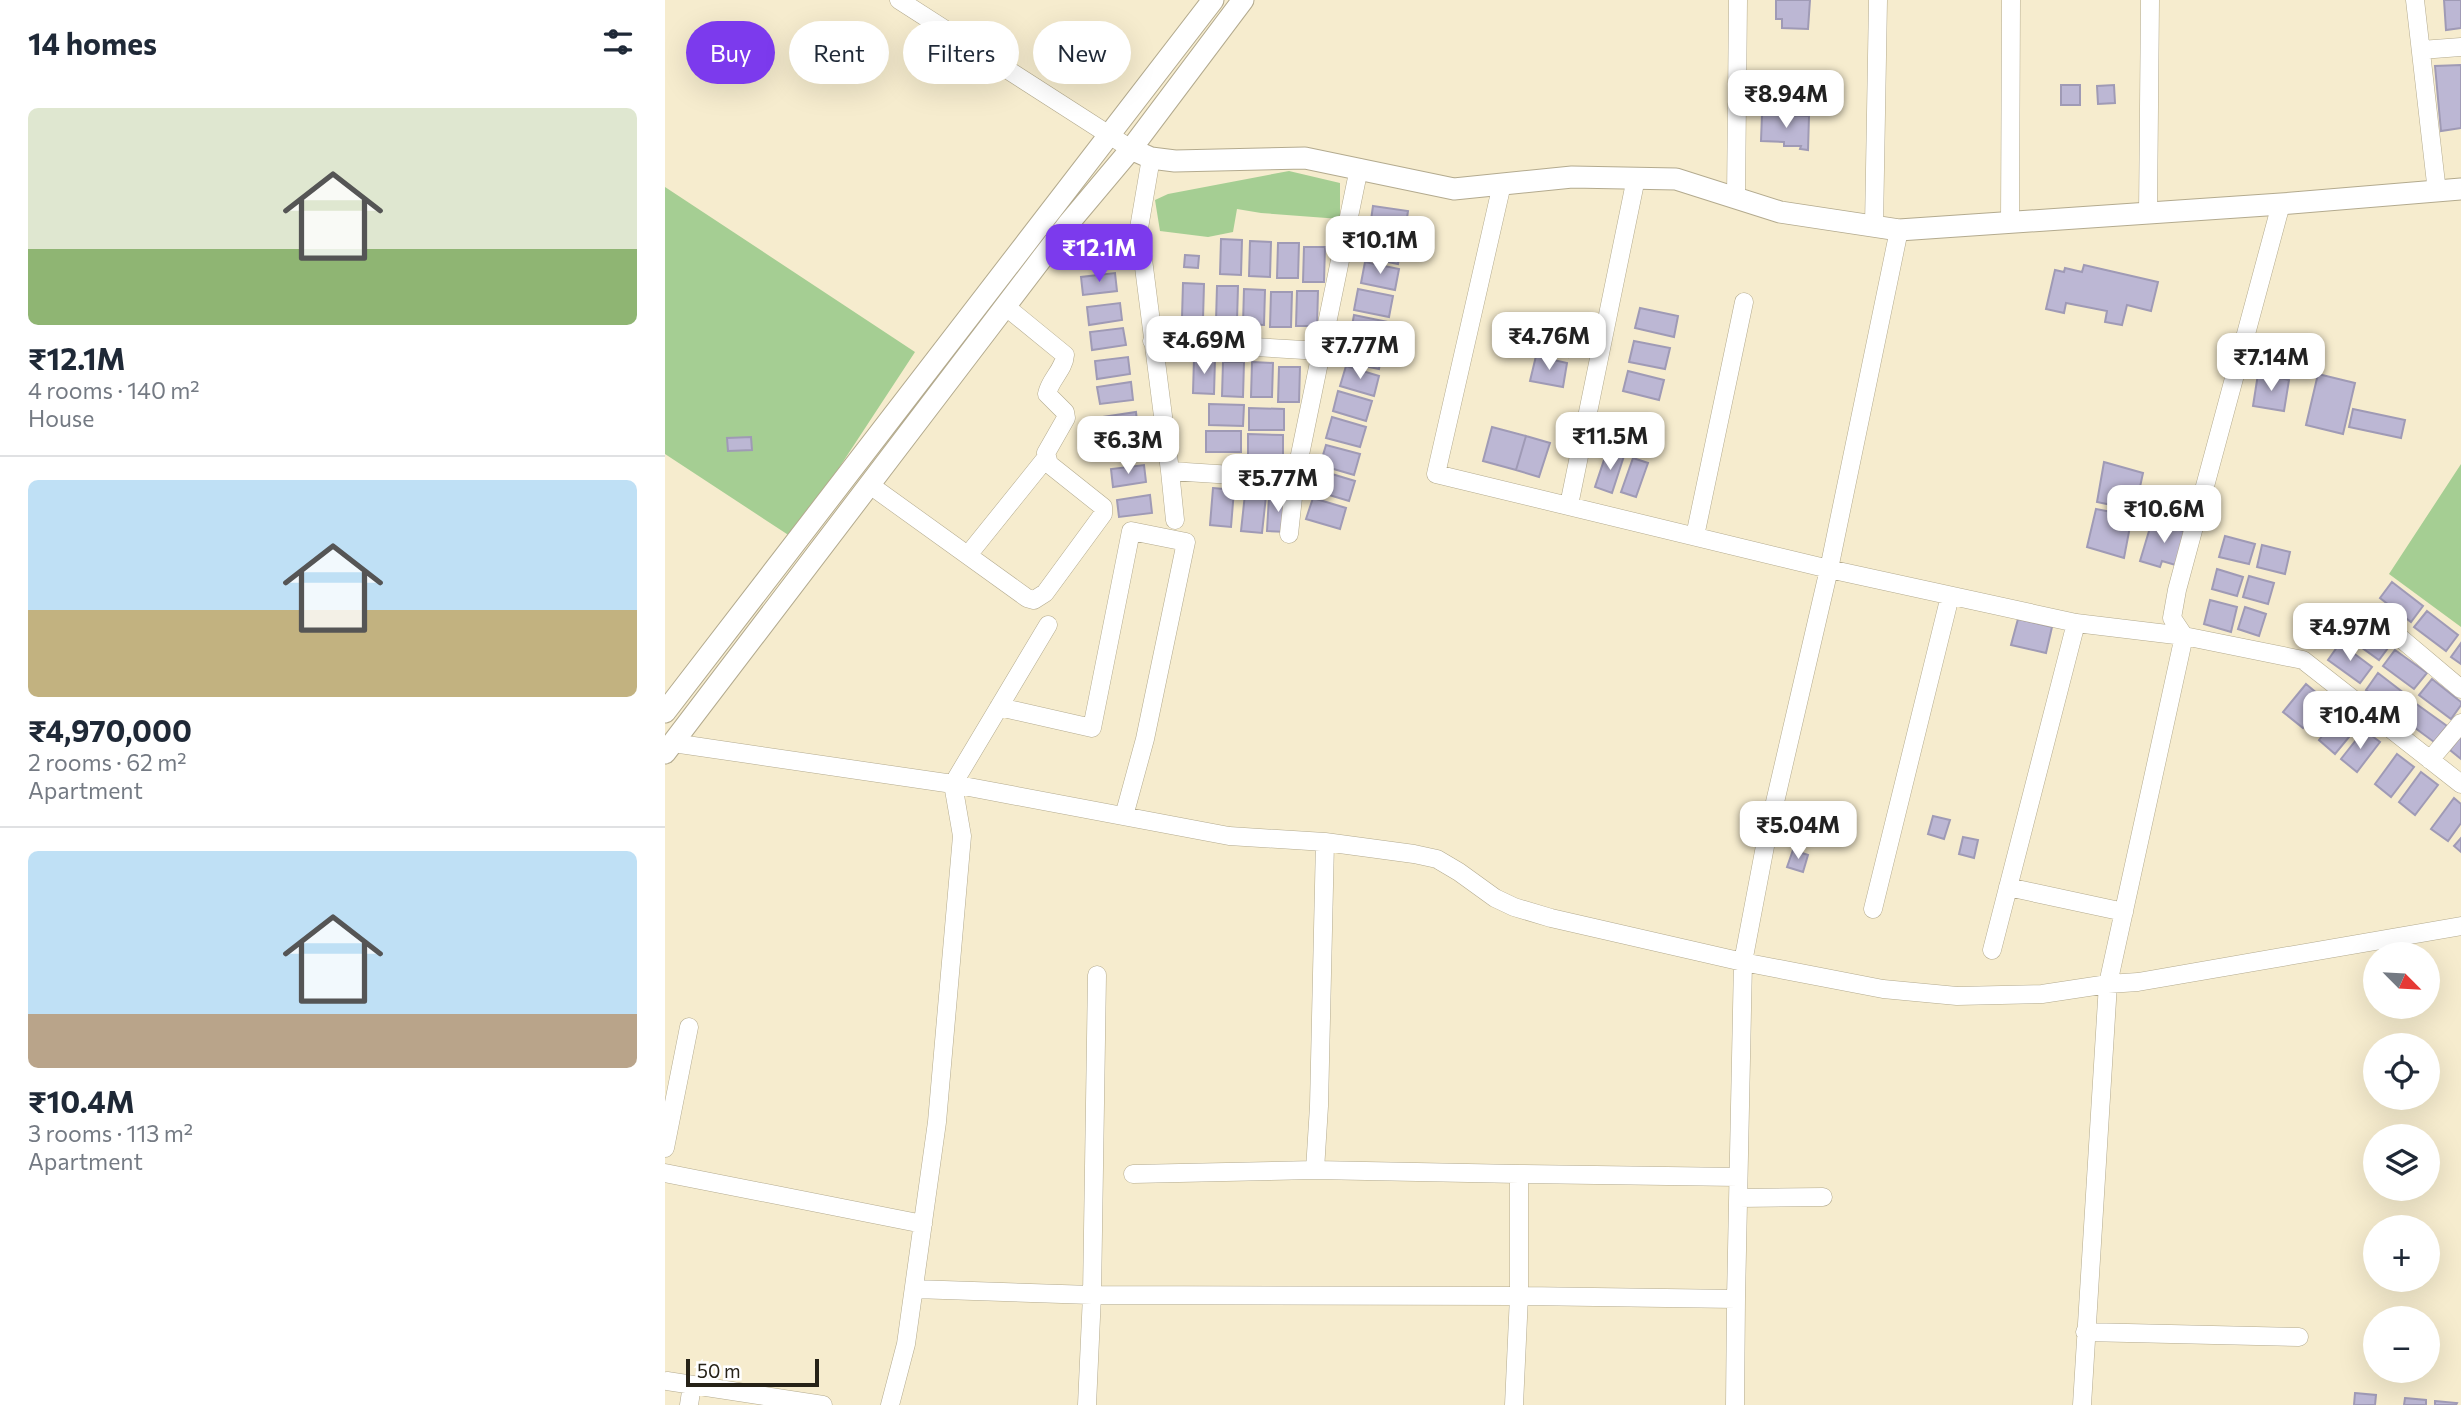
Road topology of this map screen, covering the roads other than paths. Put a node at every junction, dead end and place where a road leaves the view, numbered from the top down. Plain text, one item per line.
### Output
1 (899, 0) edge
2 (1213, 0) edge
3 (1243, 0) edge
4 (1738, 0) edge
5 (1878, 0) edge
6 (2011, 0) edge
7 (2150, 0) edge
8 (2415, 0) edge
9 (2461, 47) edge
10 (2421, 51) junction
11 (1108, 135) junction
12 (1131, 149) junction
13 (1151, 158) junction
14 (1359, 168) junction
15 (1636, 178) junction
16 (1502, 184) junction
17 (2461, 190) edge
18 (2437, 191) junction
19 (1736, 198) junction
20 (2281, 204) junction
21 (2148, 214) junction
22 (2010, 223) junction
23 (1874, 226) junction
24 (1899, 230) junction
25 (1744, 302) dead end
26 (1005, 306) junction
27 (1152, 341) junction
28 (1321, 351) junction
29 (1046, 458) junction
30 (1170, 471) junction
31 (1295, 479) junction
32 (870, 485) junction
33 (1569, 505) junction
34 (1175, 520) dead end
35 (1289, 534) dead end
36 (1695, 536) junction
37 (968, 555) junction
38 (1829, 569) junction
39 (1950, 596) junction
40 (2371, 614) dead end
41 (2076, 623) junction
42 (1048, 625) dead end
43 (2185, 636) junction
44 (2461, 689) edge
45 (999, 708) junction
46 (665, 712) edge
47 (2461, 723) edge
48 (668, 745) edge
49 (2430, 760) junction
50 (953, 784) junction
51 (2461, 784) edge
52 (1124, 816) junction
53 (1325, 842) junction
54 (2008, 887) junction
55 (1873, 909) dead end
56 (2124, 912) junction
57 (2461, 926) edge
58 (1992, 950) dead end
59 (1743, 962) junction
60 (1097, 975) dead end
61 (2108, 984) junction
62 (689, 1027) dead end
63 (665, 1148) edge
64 (1315, 1170) junction
65 (665, 1173) edge
66 (1133, 1174) dead end
67 (1519, 1174) junction
68 (1738, 1177) junction
69 (1823, 1197) dead end
70 (1739, 1198) junction
71 (923, 1224) junction
72 (914, 1289) junction
73 (1092, 1295) junction
74 (1519, 1296) junction
75 (1736, 1298) junction
76 (2085, 1332) junction
77 (2299, 1336) dead end
78 (667, 1381) dead end
79 (692, 1385) junction
80 (726, 1398) edge
81 (757, 1400) edge
82 (689, 1405) edge
83 (823, 1405) edge
84 (890, 1405) edge
85 (1087, 1405) edge
86 (1514, 1405) edge
87 (1735, 1405) edge
88 (2082, 1405) edge

1 - 11 street
2 - 11 street
3 - 12 street
4 - 19 street
5 - 23 street
6 - 22 street
7 - 21 street
8 - 10 street
9 - 10 street
10 - 18 street
11 - 12 street
11 - 46 street
12 - 13 street
12 - 26 street
13 - 14 street
13 - 27 street
14 - 16 street
14 - 28 street
15 - 16 street
15 - 19 street
15 - 33 street
16 - 33 street
17 - 18 street
18 - 20 street
19 - 23 street
20 - 21 street
20 - 43 street
21 - 22 street
22 - 24 street
23 - 24 street
24 - 38 street
25 - 36 street
26 - 29 street
26 - 32 street
27 - 28 street
27 - 30 street
28 - 31 street
29 - 37 street
29 - 37 street
30 - 31 street
30 - 34 street
31 - 35 street
32 - 37 street
32 - 48 street
33 - 36 street
36 - 38 street
38 - 39 street
38 - 59 street
39 - 41 street
39 - 55 street
40 - 44 street
41 - 43 street
41 - 54 street
42 - 45 street
43 - 49 street
43 - 56 street
45 - 50 street
45 - 52 street
47 - 49 street
48 - 50 street
49 - 51 street
50 - 52 street
50 - 71 street
52 - 53 street
53 - 59 street
53 - 64 street
54 - 56 street
54 - 58 street
56 - 61 street
57 - 61 street
59 - 61 street
59 - 68 street
60 - 73 street
61 - 76 street
62 - 63 street
64 - 66 street
64 - 67 street
65 - 71 street
67 - 68 street
67 - 74 street
68 - 70 street
69 - 70 street
70 - 75 street
71 - 72 street
72 - 73 street
72 - 84 street
73 - 74 street
73 - 85 street
74 - 75 street
74 - 86 street
75 - 87 street
76 - 77 street
76 - 88 street
78 - 79 street
79 - 80 street
79 - 82 street
80 - 81 street
81 - 83 street

